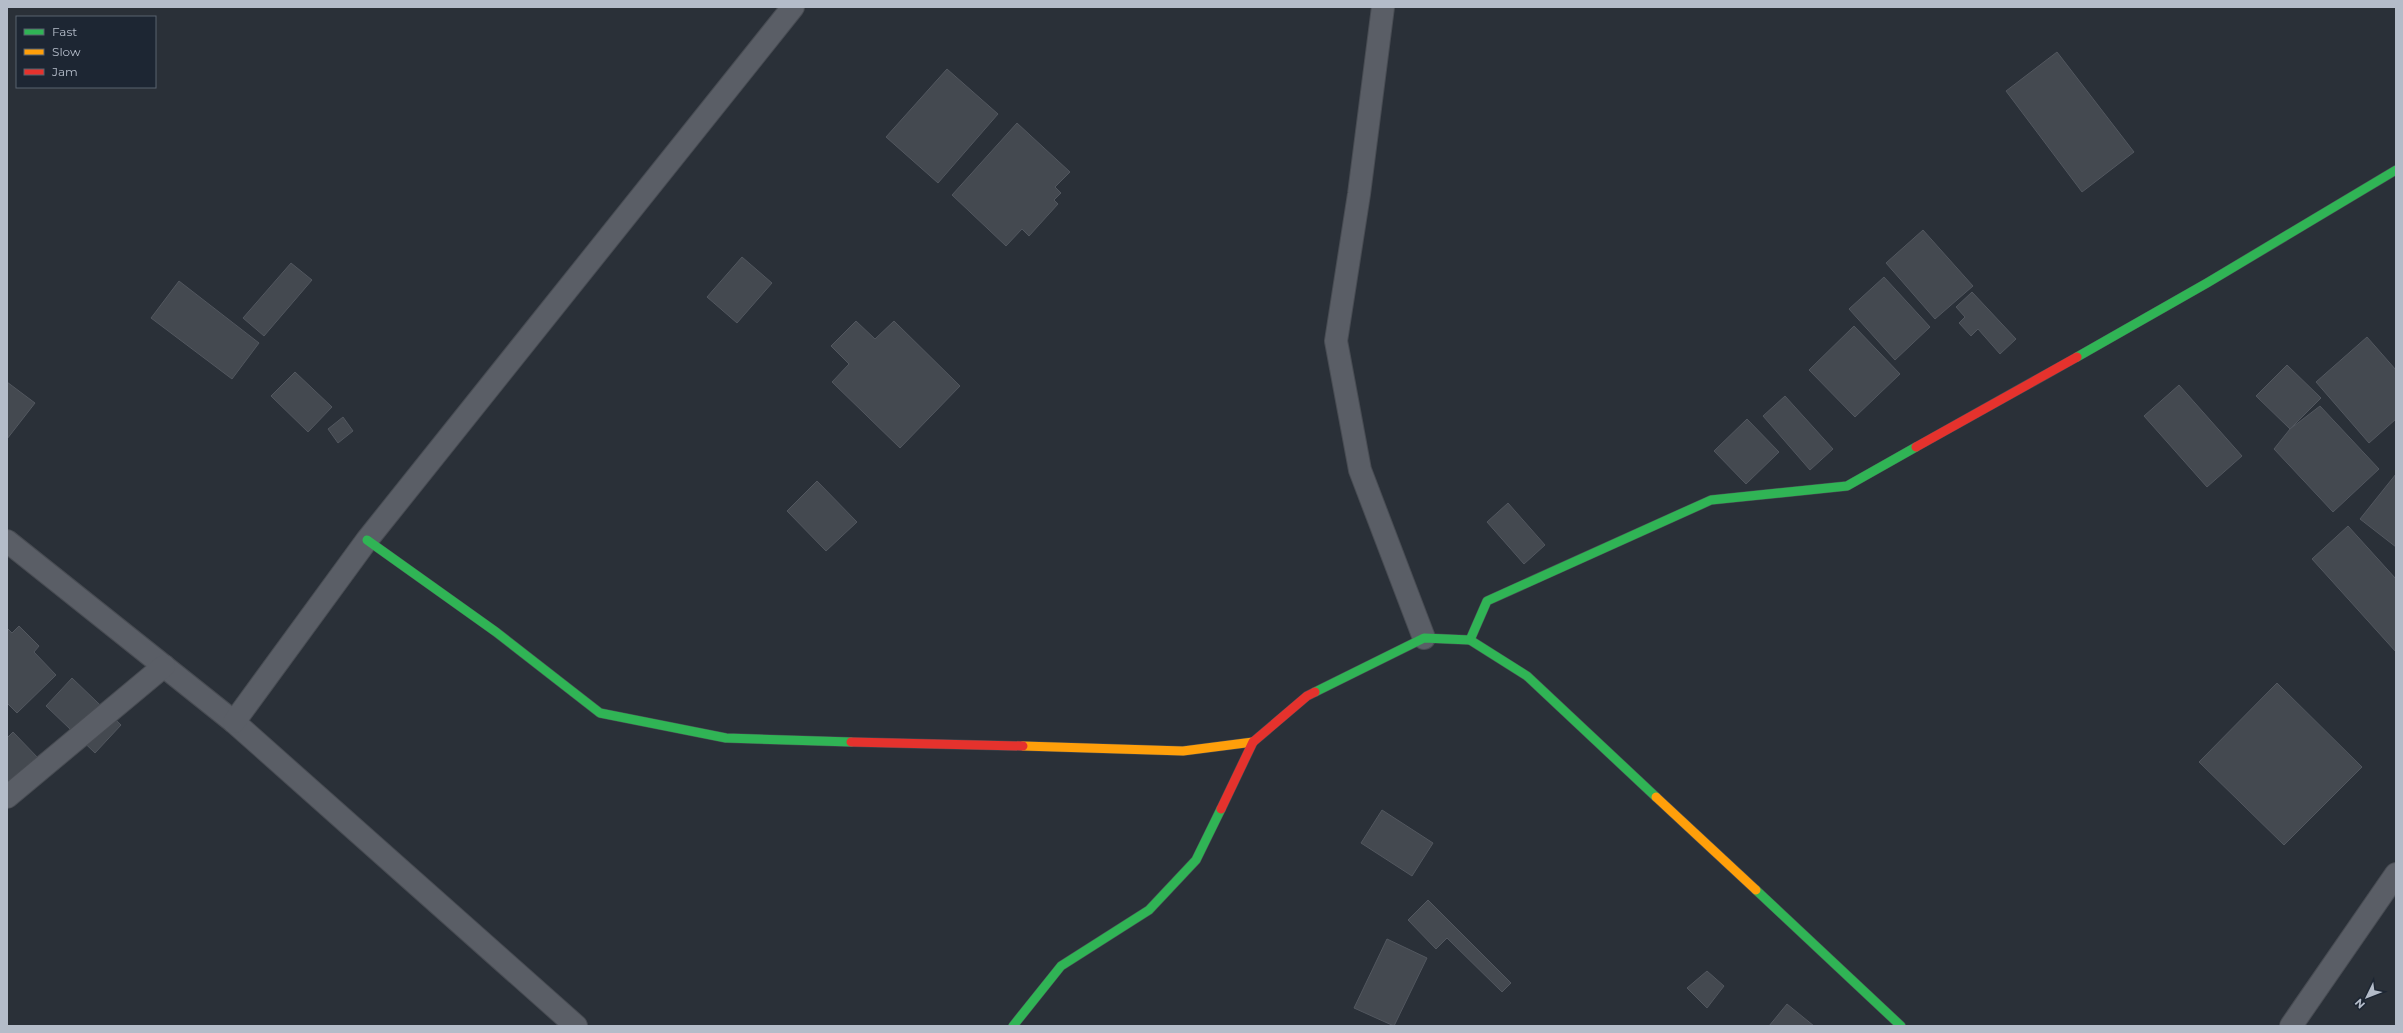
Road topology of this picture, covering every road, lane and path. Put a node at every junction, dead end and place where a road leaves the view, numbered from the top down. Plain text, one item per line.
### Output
1 (794, 7) edge
2 (1382, 7) edge
3 (2396, 170) edge
4 (367, 540) junction
5 (7, 541) edge
6 (1424, 638) junction
7 (1470, 640) junction
8 (164, 666) junction
9 (234, 722) junction
10 (1253, 742) junction
11 (7, 797) edge
12 (2396, 874) edge
13 (576, 1026) edge
14 (1013, 1026) edge
15 (1901, 1026) edge
16 (2291, 1026) edge

1 - 4 street
2 - 6 street
3 - 7 street
4 - 9 street
4 - 10 street
5 - 8 street
6 - 7 street
6 - 10 street
7 - 15 street
8 - 9 street
8 - 11 street
9 - 13 street
10 - 14 street
12 - 16 street

